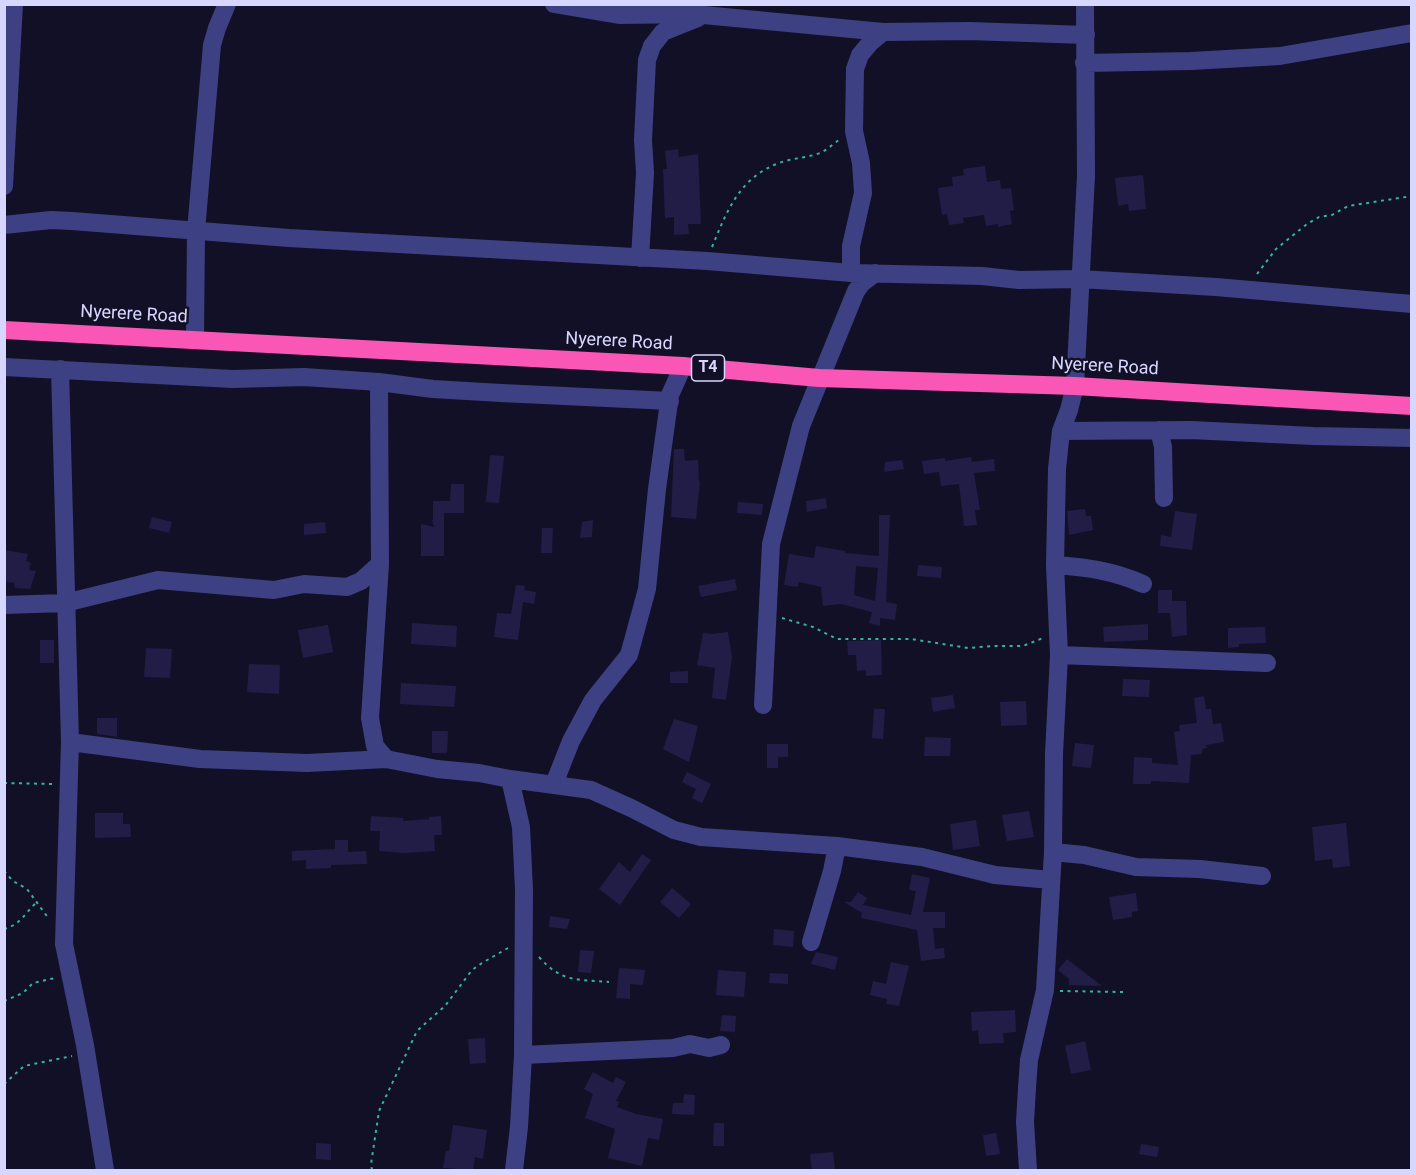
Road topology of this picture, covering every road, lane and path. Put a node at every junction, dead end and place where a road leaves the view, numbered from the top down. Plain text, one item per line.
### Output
1 (14, 4) edge
2 (227, 4) edge
3 (554, 4) edge
4 (1085, 4) edge
5 (706, 15) junction
6 (883, 32) junction
7 (1412, 33) edge
8 (1086, 35) junction
9 (1084, 63) junction
10 (854, 131) junction
11 (4, 186) edge
12 (1412, 196) edge
13 (4, 225) edge
14 (196, 231) junction
15 (640, 258) junction
16 (707, 261) junction
17 (851, 273) junction
18 (875, 273) junction
19 (1080, 279) junction
20 (1244, 291) junction
21 (1412, 304) edge
22 (4, 330) edge
23 (195, 339) junction
24 (683, 366) junction
25 (4, 367) edge
26 (60, 369) junction
27 (819, 378) junction
28 (380, 382) junction
29 (1075, 386) junction
30 (670, 401) junction
31 (1412, 406) edge
32 (1159, 430) junction
33 (1061, 431) junction
34 (1412, 438) edge
35 (1164, 498) dead end
36 (380, 564) junction
37 (1055, 565) junction
38 (1143, 584) dead end
39 (65, 603) junction
40 (4, 605) edge
41 (768, 614) junction
42 (1059, 627) junction
43 (1059, 655) junction
44 (1267, 663) dead end
45 (763, 705) dead end
46 (70, 742) junction
47 (386, 759) junction
48 (510, 779) junction
49 (4, 783) edge
50 (68, 784) junction
51 (554, 784) junction
52 (837, 846) junction
53 (1053, 852) junction
54 (4, 871) edge
55 (1262, 876) dead end
56 (1051, 880) junction
57 (36, 903) junction
58 (4, 929) edge
59 (524, 936) junction
60 (64, 937) junction
61 (811, 942) dead end
62 (68, 966) junction
63 (609, 982) dead end
64 (1045, 990) junction
65 (1123, 992) dead end
66 (4, 1001) edge
67 (721, 1045) dead end
68 (85, 1049) junction
69 (523, 1055) junction
70 (4, 1084) edge
71 (105, 1170) edge
72 (372, 1170) edge
73 (514, 1170) edge
74 (1028, 1170) edge

1 - 11 street
2 - 14 street
3 - 5 street
4 - 8 street
5 - 6 street
5 - 15 street
6 - 8 street
6 - 10 street
7 - 9 street
8 - 9 street
9 - 19 street
10 - 16 path
10 - 17 street
12 - 20 path
13 - 14 street
14 - 15 street
14 - 23 street
15 - 16 street
16 - 17 street
17 - 18 street
18 - 19 street
18 - 27 street
19 - 20 street
19 - 29 street
20 - 21 street
22 - 23 highway, Nyerere Road / T4
23 - 24 highway, Nyerere Road / T4
24 - 27 highway, Nyerere Road / T4
24 - 30 street
25 - 26 street
26 - 28 street
26 - 39 street
27 - 29 highway, Nyerere Road / T4
27 - 41 street
28 - 30 street
28 - 36 street
29 - 31 highway, Nyerere Road / T4
29 - 33 street
30 - 51 street
32 - 33 street
32 - 34 street
32 - 35 street
33 - 37 street
36 - 39 street
36 - 47 street
37 - 38 street
37 - 42 street
39 - 40 street
39 - 46 street
41 - 42 path
41 - 45 street
42 - 43 street
43 - 44 street
43 - 53 street
46 - 47 street
46 - 50 street
47 - 48 street
48 - 51 street
48 - 59 street
49 - 50 path
50 - 60 street
51 - 52 street
52 - 56 street
52 - 61 street
53 - 55 street
53 - 56 street
54 - 57 path
56 - 64 street
57 - 58 path
57 - 60 path
59 - 63 path
59 - 69 street
59 - 72 path
60 - 62 street
62 - 66 path
62 - 68 street
64 - 65 path
64 - 74 street
67 - 69 street
68 - 70 path
68 - 71 street
69 - 73 street

